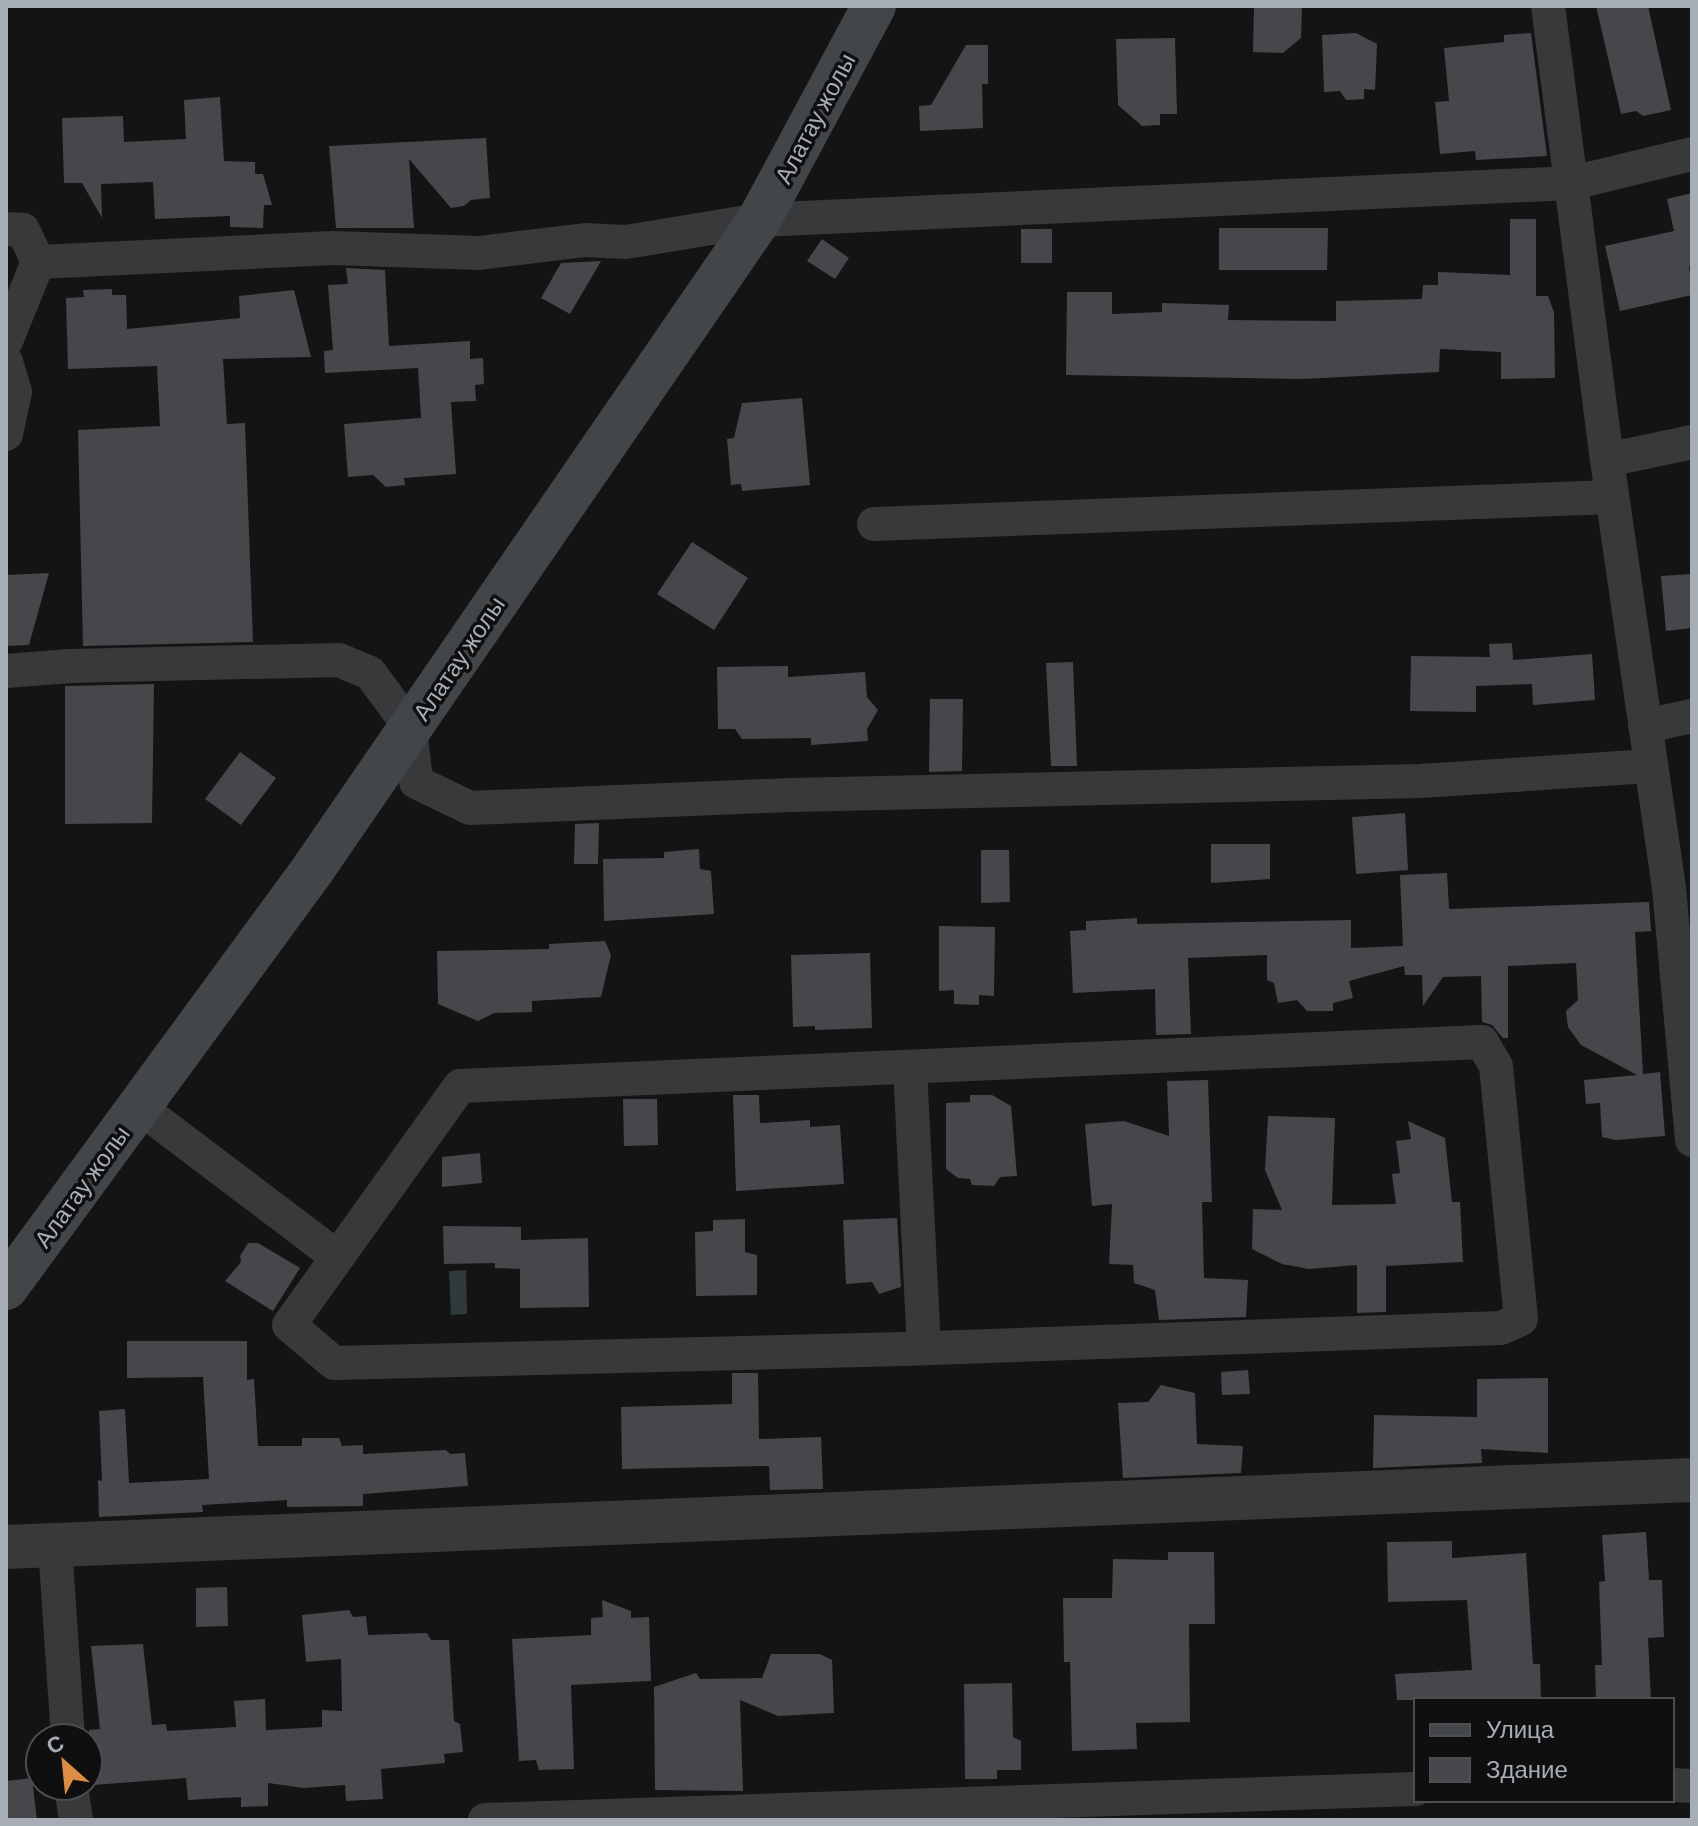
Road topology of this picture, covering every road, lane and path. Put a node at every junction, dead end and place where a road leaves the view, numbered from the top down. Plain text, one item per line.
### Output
1 (874, 6) edge
2 (1548, 6) edge
3 (1692, 154) edge
4 (1572, 183) junction
5 (759, 220) junction
6 (6, 229) edge
7 (38, 262) junction
8 (6, 341) edge
9 (6, 362) edge
10 (6, 434) edge
11 (1692, 442) edge
12 (1607, 460) junction
13 (1612, 497) junction
14 (874, 524) dead end
15 (6, 671) edge
16 (1692, 716) edge
17 (1645, 726) junction
18 (410, 727) junction
19 (1650, 766) junction
20 (1680, 885) edge
21 (910, 1068) junction
22 (139, 1107) junction
23 (1691, 1125) edge
24 (336, 1256) junction
25 (6, 1288) edge
26 (924, 1348) junction
27 (1692, 1480) edge
28 (55, 1546) junction
29 (6, 1547) edge
30 (67, 1722) edge
31 (1414, 1789) edge
32 (809, 1814) edge
33 (485, 1820) edge

1 - 5 main road, Алатау жолы
2 - 4 street
3 - 4 street
4 - 5 street
4 - 12 street
5 - 7 street
5 - 18 main road, Алатау жолы
6 - 7 street
7 - 8 street
9 - 10 street
11 - 12 street
12 - 13 street
13 - 14 street
13 - 17 street
15 - 18 street
16 - 17 street
17 - 19 street
18 - 19 street
18 - 22 main road, Алатау жолы
19 - 20 street
20 - 23 street
21 - 24 street
21 - 26 street
21 - 26 street
22 - 24 street
22 - 25 main road, Алатау жолы
24 - 26 street
27 - 28 street
28 - 29 street
28 - 30 street
31 - 32 street
32 - 33 street

